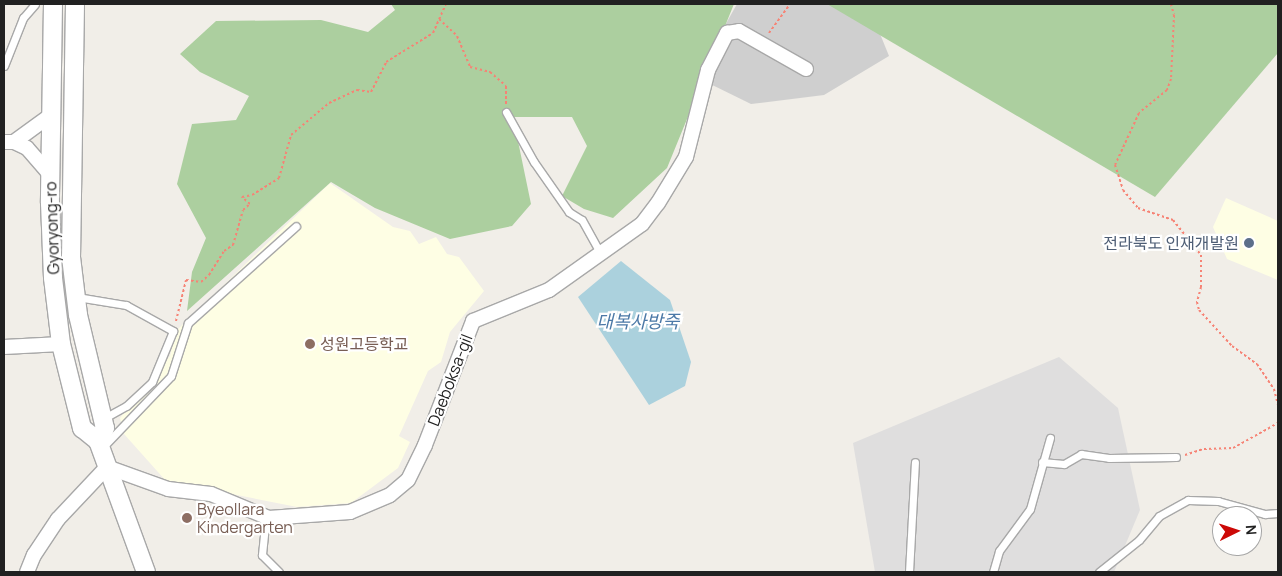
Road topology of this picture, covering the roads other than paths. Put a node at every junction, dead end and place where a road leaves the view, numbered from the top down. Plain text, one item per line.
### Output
1 (35, 4) edge
2 (53, 4) edge
3 (75, 4) edge
4 (4, 66) edge
5 (806, 69) dead end
6 (506, 112) road end
7 (51, 115) junction
8 (9, 142) edge
9 (50, 174) junction
10 (296, 226) dead end
11 (601, 254) junction
12 (76, 297) junction
13 (61, 344) junction
14 (4, 347) edge
15 (102, 419) junction
16 (1050, 438) dead end
17 (100, 445) junction
18 (1176, 457) road end
19 (915, 462) dead end
20 (1042, 462) junction
21 (107, 467) junction
22 (1278, 513) edge
23 (266, 516) junction
24 (27, 572) edge
25 (146, 572) edge
26 (279, 572) edge
27 (909, 572) edge
28 (993, 572) edge
29 (1099, 572) edge

1 - 4 lane
2 - 7 street, Gyoryong-ro
3 - 12 street, Gyoryong-ro
5 - 11 street, Daeboksa-gil
6 - 11 lane
7 - 8 street
7 - 9 street, Gyoryong-ro
8 - 9 street
9 - 13 street, Gyoryong-ro
10 - 17 lane
11 - 23 street, Daeboksa-gil
12 - 15 street, Gyoryong-ro
12 - 15 lane
13 - 14 street
13 - 17 street, Gyoryong-ro
15 - 17 street, Gyoryong-ro
16 - 20 lane
17 - 21 street, Gyoryong-ro
18 - 20 lane
19 - 27 lane
20 - 28 lane
21 - 23 street, Daeboksa-gil
21 - 24 street
21 - 25 street, Gyoryong-ro
22 - 29 lane
23 - 26 lane

